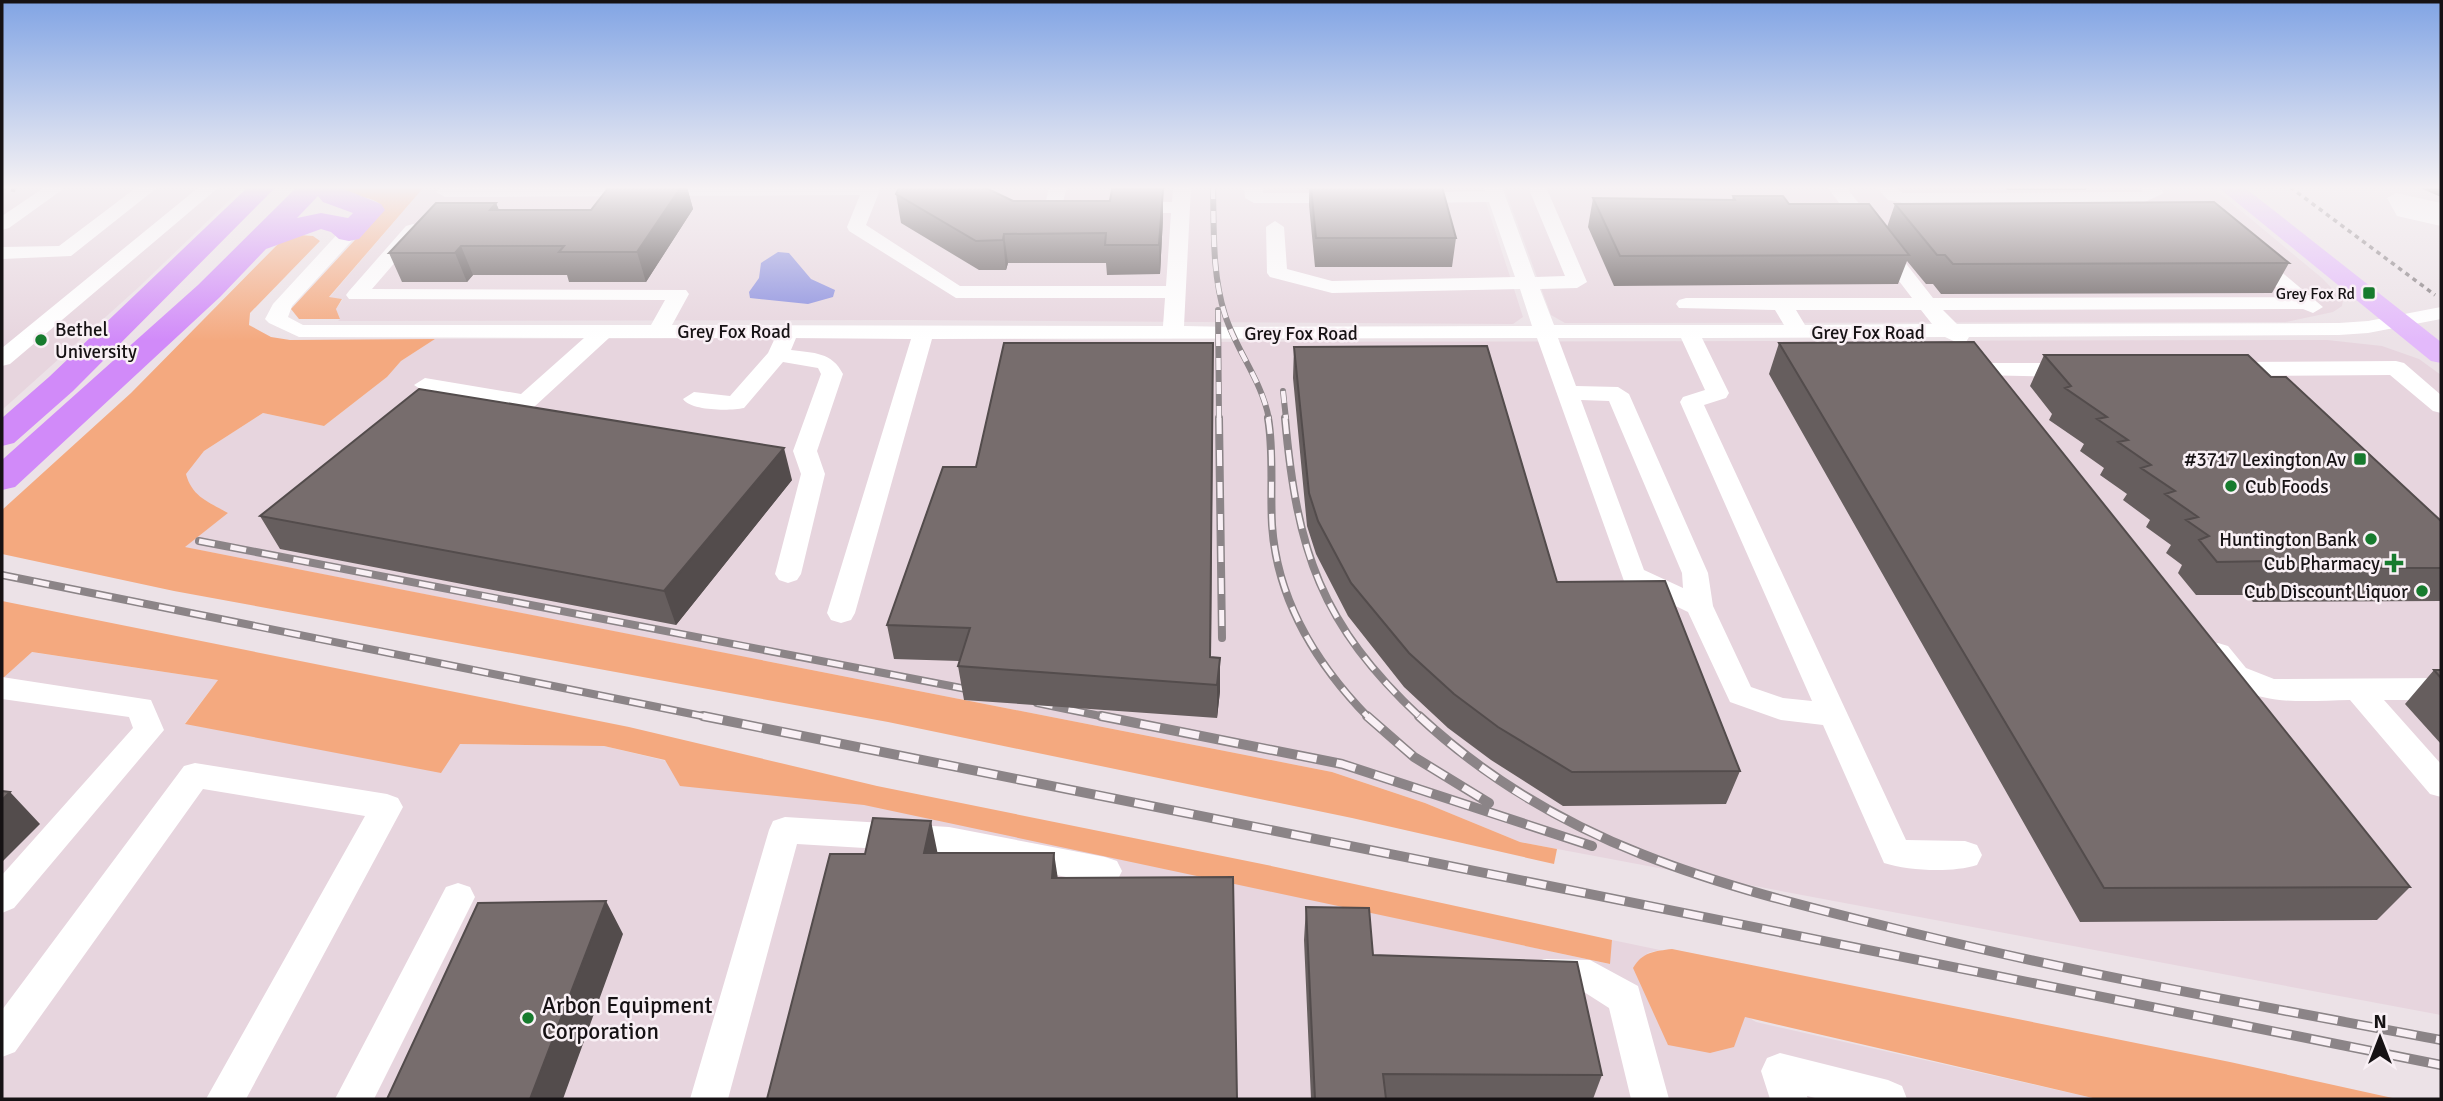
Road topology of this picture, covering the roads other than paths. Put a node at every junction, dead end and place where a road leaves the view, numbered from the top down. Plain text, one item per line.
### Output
1 (81, 238) edge
2 (148, 238) edge
3 (210, 238) edge
4 (261, 238) edge
5 (271, 238) edge
6 (344, 238) edge
7 (406, 238) edge
8 (876, 238) edge
9 (1180, 238) edge
10 (1275, 238) edge
11 (1510, 238) edge
12 (1559, 238) edge
13 (1876, 238) edge
14 (2294, 238) edge
15 (2329, 238) edge
16 (2233, 240) edge
17 (2, 253) edge
18 (246, 254) junction
19 (1527, 285) junction
20 (1177, 292) junction
21 (966, 293) junction
22 (356, 295) junction
23 (1926, 303) junction
24 (2120, 303) junction
25 (2308, 303) junction
26 (1686, 304) dead end
27 (1781, 304) junction
28 (2438, 314) edge
29 (2398, 321) junction
30 (2339, 329) junction
31 (362, 331) junction
32 (604, 331) junction
33 (658, 331) junction
34 (789, 331) junction
35 (929, 331) junction
36 (965, 331) junction
37 (1799, 331) junction
38 (2147, 331) junction
39 (1173, 332) junction
40 (1544, 332) junction
41 (1689, 332) junction
42 (1952, 332) junction
43 (778, 355) junction
44 (2441, 355) edge
45 (2, 359) edge
46 (2206, 369) edge
47 (1986, 370) junction
48 (2096, 370) edge
49 (425, 386) dead end
50 (2004, 392) edge
51 (1566, 393) junction
52 (694, 399) dead end
53 (2441, 406) edge
54 (2, 436) edge
55 (2, 479) edge
56 (788, 574) dead end
57 (1699, 606) junction
58 (841, 612) dead end
59 (2200, 629) edge
60 (2, 688) edge
61 (2357, 689) junction
62 (2441, 689) edge
63 (1834, 715) junction
64 (2441, 785) edge
65 (1965, 855) dead end
66 (1105, 871) dead end
67 (458, 897) dead end
68 (2, 898) edge
69 (1511, 975) edge
70 (2, 1040) edge
71 (225, 1099) edge
72 (354, 1099) edge
73 (709, 1099) edge
74 (1650, 1099) edge
75 (1789, 1099) edge
76 (1888, 1099) edge

1 - 17 street
2 - 45 street
3 - 54 highway
4 - 18 highway
5 - 18 highway
6 - 31 street, Grey Fox Road
7 - 22 street
8 - 21 street
9 - 20 street
10 - 19 street
11 - 19 street
12 - 19 lane
13 - 23 street
14 - 29 main road
15 - 28 main road
16 - 25 street
18 - 55 highway
19 - 40 street
20 - 21 street
20 - 39 street
21 - 35 street
21 - 36 street
22 - 31 street
22 - 33 street
23 - 24 street
23 - 27 street
23 - 42 street
24 - 25 street
24 - 38 street
25 - 30 street
26 - 27 street
27 - 37 street
28 - 29 street, Grey Fox Road
29 - 30 street, Grey Fox Road
29 - 44 main road
30 - 38 street, Grey Fox Road
31 - 32 street, Grey Fox Road
32 - 33 street, Grey Fox Road
32 - 49 street
33 - 34 street, Grey Fox Road
34 - 35 street, Grey Fox Road
34 - 43 street
35 - 36 street, Grey Fox Road
35 - 58 street
36 - 39 street, Grey Fox Road
37 - 41 street, Grey Fox Road
37 - 42 street, Grey Fox Road
38 - 42 street, Grey Fox Road
39 - 40 street, Grey Fox Road
40 - 41 street, Grey Fox Road
40 - 51 street
41 - 63 street
42 - 47 street
43 - 52 street
43 - 56 street
46 - 53 street
47 - 48 street
47 - 50 street
51 - 57 street
51 - 57 street
57 - 63 street
59 - 61 street
60 - 68 street
61 - 62 street
61 - 64 street
63 - 65 street
66 - 73 street
67 - 72 street
69 - 74 street
70 - 71 lane
75 - 76 street

